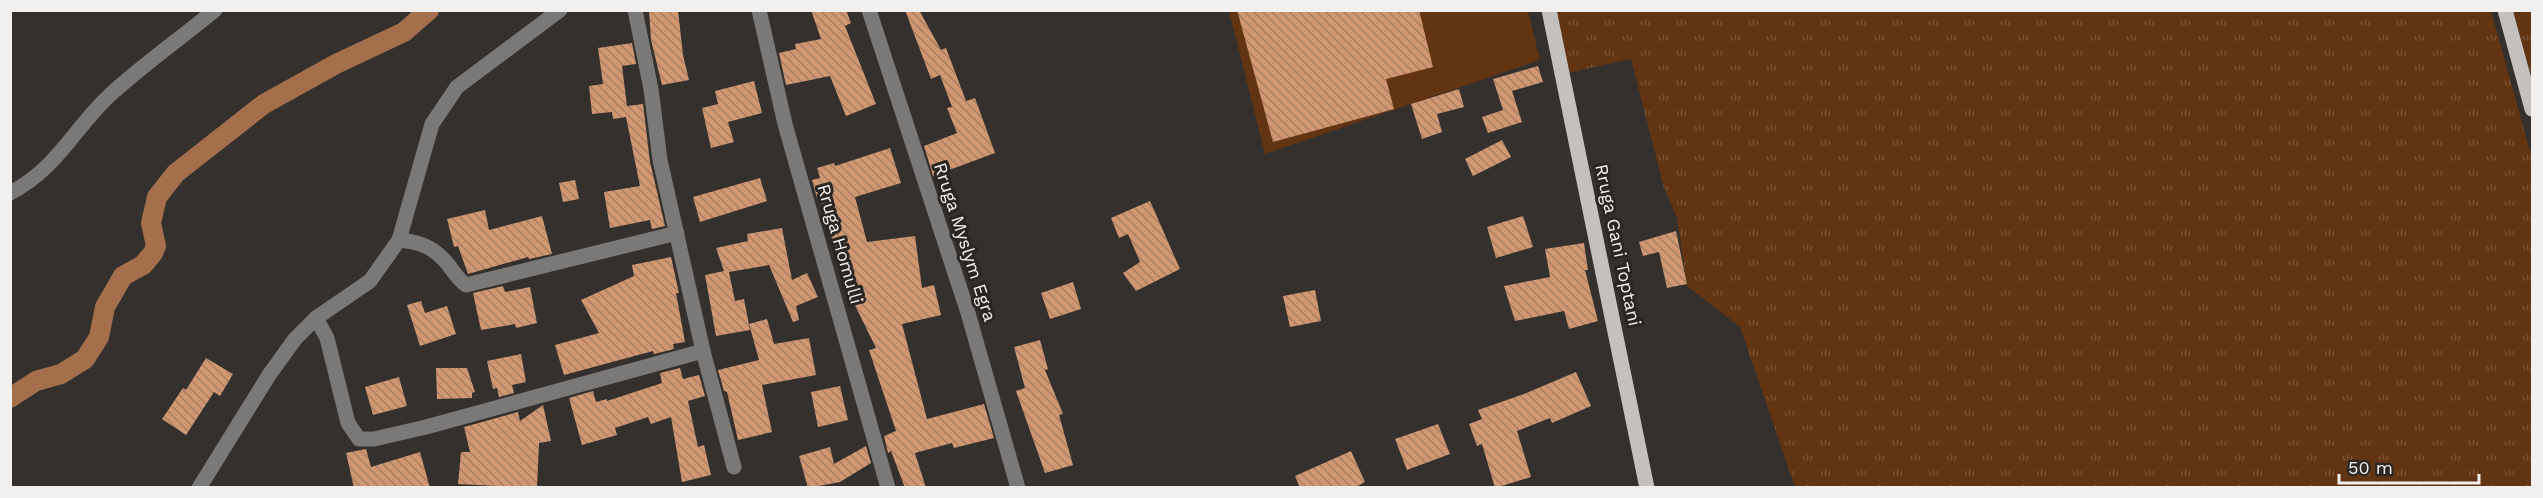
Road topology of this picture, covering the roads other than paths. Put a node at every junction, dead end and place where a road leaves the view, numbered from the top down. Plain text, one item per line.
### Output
1 (215, 10) edge
2 (560, 10) edge
3 (635, 10) edge
4 (759, 10) edge
5 (869, 10) edge
6 (1549, 10) edge
7 (2505, 10) edge
8 (2532, 109) edge
9 (10, 193) edge
10 (677, 233) junction
11 (399, 240) junction
12 (316, 318) junction
13 (703, 351) junction
14 (734, 467) dead end
15 (199, 488) edge
16 (888, 488) edge
17 (1018, 488) edge
18 (1647, 488) edge

1 - 9 street
2 - 11 street
3 - 10 street
4 - 16 street, Rruga Homulli
5 - 17 street, Rruga Myslym Egra
6 - 18 main road, Rruga Gani Toptani
7 - 8 main road
10 - 11 street
10 - 13 street
11 - 12 street
12 - 13 street
12 - 15 street
13 - 14 street

